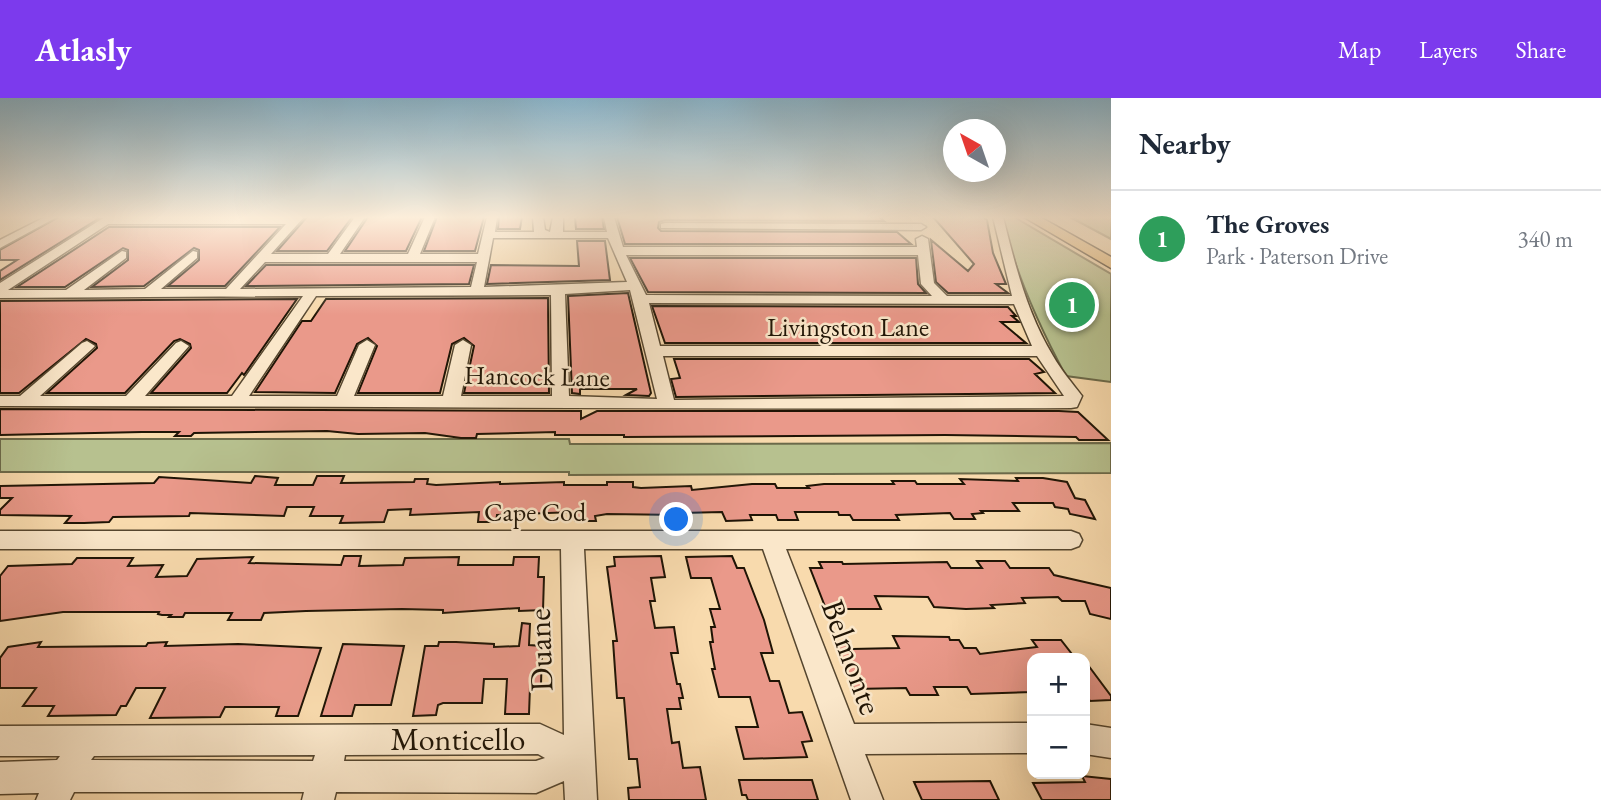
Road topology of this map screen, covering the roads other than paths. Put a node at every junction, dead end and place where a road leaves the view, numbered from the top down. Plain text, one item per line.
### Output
1 (61, 250) edge
2 (269, 250) edge
3 (338, 250) edge
4 (416, 250) edge
5 (484, 250) edge
6 (1005, 250) edge
7 (1087, 250) edge
8 (618, 251) joint
9 (689, 251) joint
10 (923, 251) joint
11 (122, 255) dead end
12 (193, 255) dead end
13 (261, 258) junction
14 (332, 258) junction
15 (412, 258) junction
16 (482, 258) junction
17 (1111, 264) edge
18 (0, 289) edge
19 (477, 290) junction
20 (558, 290) junction
21 (313, 291) junction
22 (230, 292) junction
23 (638, 292) junction
24 (0, 294) edge
25 (69, 294) junction
26 (147, 294) junction
27 (942, 299) junction
28 (1020, 300) junction
29 (367, 345) dead end
30 (463, 345) dead end
31 (87, 346) dead end
32 (181, 346) dead end
33 (654, 351) junction
34 (1042, 351) junction
35 (0, 401) edge
36 (24, 401) junction
37 (131, 401) junction
38 (237, 401) junction
39 (343, 401) junction
40 (451, 401) junction
41 (561, 401) junction
42 (667, 405) junction
43 (771, 539) junction
44 (0, 540) edge
45 (572, 540) junction
46 (1071, 540) dead end
47 (1027, 738) edge
48 (845, 739) junction
49 (86, 740) junction
50 (334, 740) junction
51 (1090, 740) edge
52 (0, 741) edge
53 (1111, 743) edge
54 (579, 759) junction
55 (0, 778) edge
56 (59, 788) edge
57 (321, 788) edge
58 (581, 800) edge
59 (867, 800) edge

1 - 18 street
2 - 13 street
3 - 14 street
4 - 15 street
5 - 16 street
6 - 28 street
7 - 17 main road
8 - 9 street
8 - 23 street
9 - 10 street
10 - 27 street
11 - 25 street
12 - 26 street
13 - 14 street
13 - 22 street
14 - 15 street
15 - 16 street
16 - 19 street
19 - 20 street
19 - 21 street
20 - 23 street
20 - 41 street
21 - 22 street
21 - 38 street
22 - 26 street
23 - 27 street
23 - 33 street
24 - 25 street
25 - 26 street
27 - 28 street
28 - 34 street
29 - 39 street
30 - 40 street
31 - 36 street
32 - 37 street
33 - 34 street, Livingston Lane
33 - 42 street
34 - 42 street, Hancock Lane
35 - 36 street, Hancock Lane
36 - 37 street, Hancock Lane
37 - 38 street, Hancock Lane
38 - 39 street, Hancock Lane
39 - 40 street, Hancock Lane
40 - 41 street, Hancock Lane
41 - 42 street, Hancock Lane
43 - 45 street, Cape Cod
43 - 46 street, Cape Cod
43 - 48 street, Belmonte
44 - 45 street, Cape Cod
45 - 54 street, Duane
47 - 48 street
48 - 59 street, Belmonte
49 - 50 street, Monticello
49 - 52 street, Monticello
49 - 56 street
50 - 54 street, Monticello
50 - 57 street
51 - 53 street
54 - 57 street, Monticello
54 - 58 street, Duane
55 - 56 street, Monticello
56 - 57 street, Monticello

